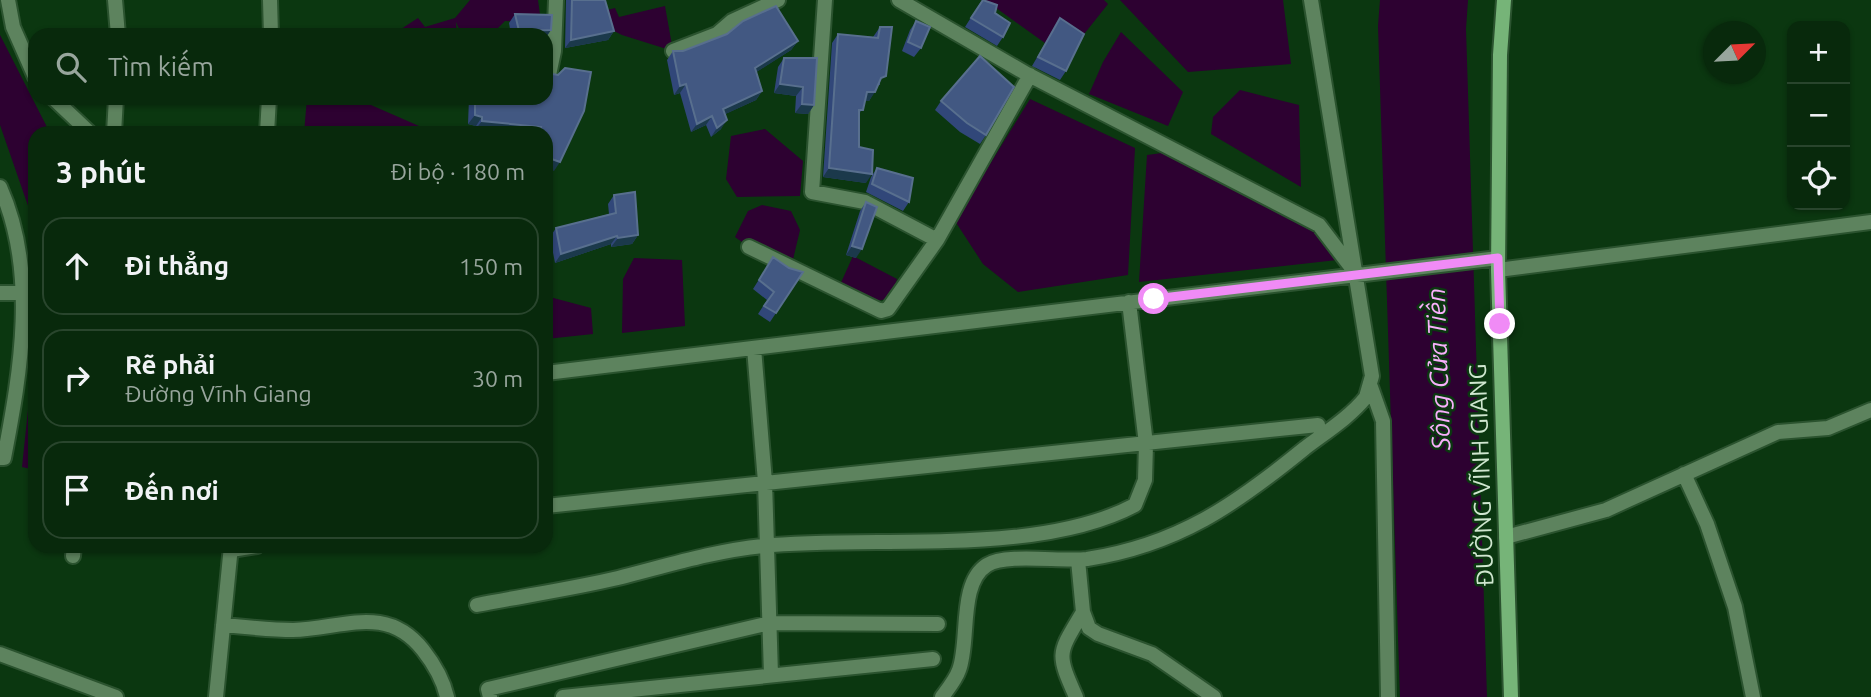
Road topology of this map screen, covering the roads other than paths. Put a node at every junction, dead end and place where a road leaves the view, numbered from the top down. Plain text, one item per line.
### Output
1 (8, 0) edge
2 (116, 0) edge
3 (270, 0) edge
4 (556, 0) edge
5 (778, 0) edge
6 (825, 0) edge
7 (899, 0) edge
8 (1311, 0) edge
9 (1504, 0) edge
10 (118, 28) edge
11 (271, 28) edge
12 (553, 32) edge
13 (673, 51) edge
14 (28, 61) edge
15 (1030, 75) junction
16 (60, 105) edge
17 (116, 105) edge
18 (269, 105) edge
19 (82, 126) edge
20 (114, 126) edge
21 (267, 126) edge
22 (0, 187) edge
23 (1871, 222) edge
24 (937, 240) junction
25 (749, 247) dead end
26 (1498, 264) junction
27 (1357, 275) junction
28 (0, 293) edge
29 (22, 293) junction
30 (1129, 302) junction
31 (754, 348) junction
32 (553, 372) edge
33 (1371, 387) junction
34 (1871, 410) edge
35 (1318, 425) dead end
36 (1146, 444) junction
37 (0, 458) edge
38 (1684, 474) junction
39 (765, 482) junction
40 (553, 505) edge
41 (1506, 537) junction
42 (766, 546) junction
43 (230, 553) edge
44 (1078, 560) junction
45 (477, 605) dead end
46 (1083, 612) junction
47 (770, 622) junction
48 (938, 624) dead end
49 (223, 625) junction
50 (0, 654) edge
51 (933, 659) dead end
52 (771, 675) junction
53 (116, 697) edge
54 (216, 697) edge
55 (447, 697) edge
56 (490, 697) edge
57 (563, 697) edge
58 (942, 697) edge
59 (1076, 697) edge
60 (1214, 697) edge
61 (1388, 697) edge
62 (1511, 697) edge
63 (1753, 697) edge

1 - 14 street
2 - 10 street
3 - 11 street
4 - 12 street
5 - 13 street
6 - 24 street
7 - 15 street
8 - 27 street
9 - 26 street, ĐƯỜNG VĨNH GIANG
15 - 24 street
15 - 27 street
16 - 19 street
17 - 20 street
18 - 21 street
22 - 29 street
23 - 26 street
24 - 25 street
26 - 27 street
26 - 41 street, ĐƯỜNG VĨNH GIANG
27 - 30 street
27 - 33 street
28 - 29 street
29 - 37 street
30 - 31 street
30 - 36 street
31 - 32 street
31 - 39 street
33 - 44 street
33 - 61 street
34 - 38 street
35 - 36 street
36 - 39 street
36 - 42 street
38 - 41 street
38 - 63 street
39 - 40 street
39 - 42 street
41 - 62 street, ĐƯỜNG VĨNH GIANG
42 - 45 street
42 - 47 street
43 - 49 street
44 - 46 street
44 - 58 street
46 - 59 street
46 - 60 street
47 - 48 street
47 - 52 street
47 - 56 street
49 - 54 street
49 - 55 street
50 - 53 street
51 - 52 street
52 - 57 street

